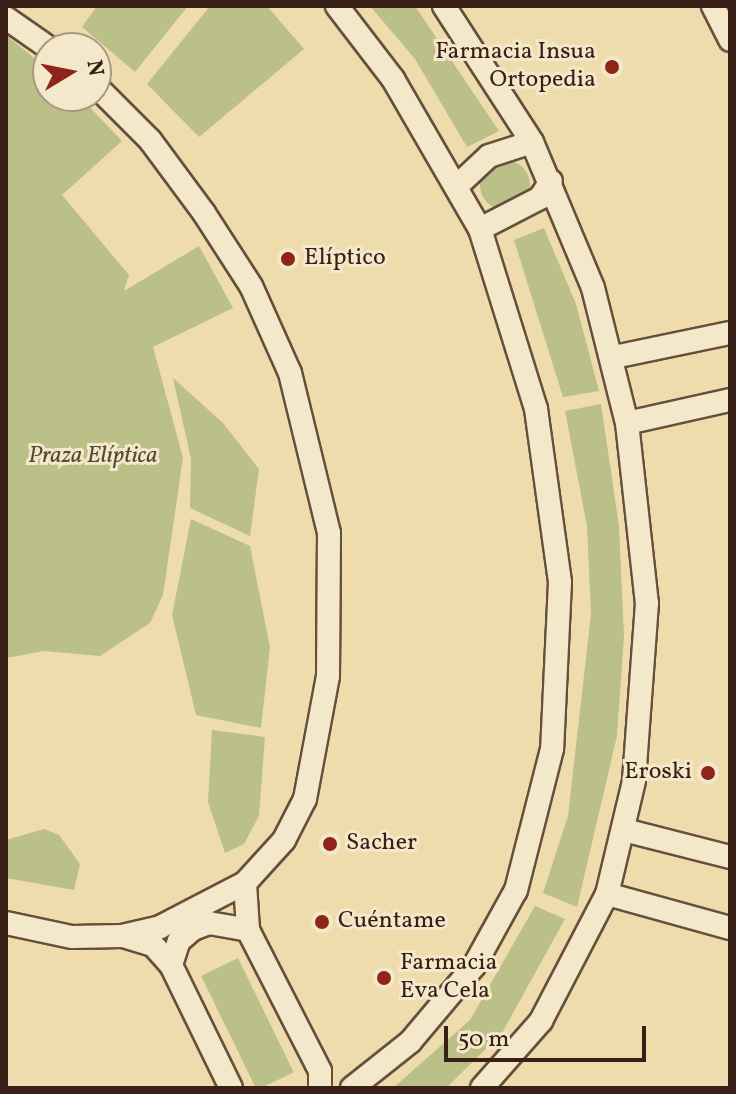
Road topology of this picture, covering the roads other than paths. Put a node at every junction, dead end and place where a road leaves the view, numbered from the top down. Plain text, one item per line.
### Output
1 (337, 6) edge
2 (444, 6) edge
3 (713, 6) edge
4 (6, 18) edge
5 (32, 36) edge
6 (730, 40) edge
7 (112, 103) edge
8 (532, 142) junction
9 (551, 181) junction
10 (458, 185) junction
11 (480, 229) junction
12 (730, 333) edge
13 (614, 357) junction
14 (730, 400) edge
15 (627, 423) junction
16 (624, 830) junction
17 (730, 857) edge
18 (245, 883) junction
19 (607, 894) junction
20 (6, 923) edge
21 (730, 928) edge
22 (248, 930) junction
23 (122, 936) junction
24 (171, 965) junction
25 (231, 1088) edge
26 (320, 1088) edge
27 (352, 1088) edge
28 (482, 1088) edge

1 - 10 street
2 - 8 street
3 - 6 street
4 - 5 street
7 - 18 street
8 - 9 street
8 - 10 street
9 - 11 street
9 - 13 street
10 - 11 street
11 - 27 street
12 - 13 street
13 - 15 street
14 - 15 street
15 - 16 street
16 - 17 street
16 - 19 street
18 - 22 street
18 - 23 street
19 - 21 street
19 - 28 street
20 - 23 street
22 - 24 street
22 - 26 street
23 - 24 street
24 - 25 street

